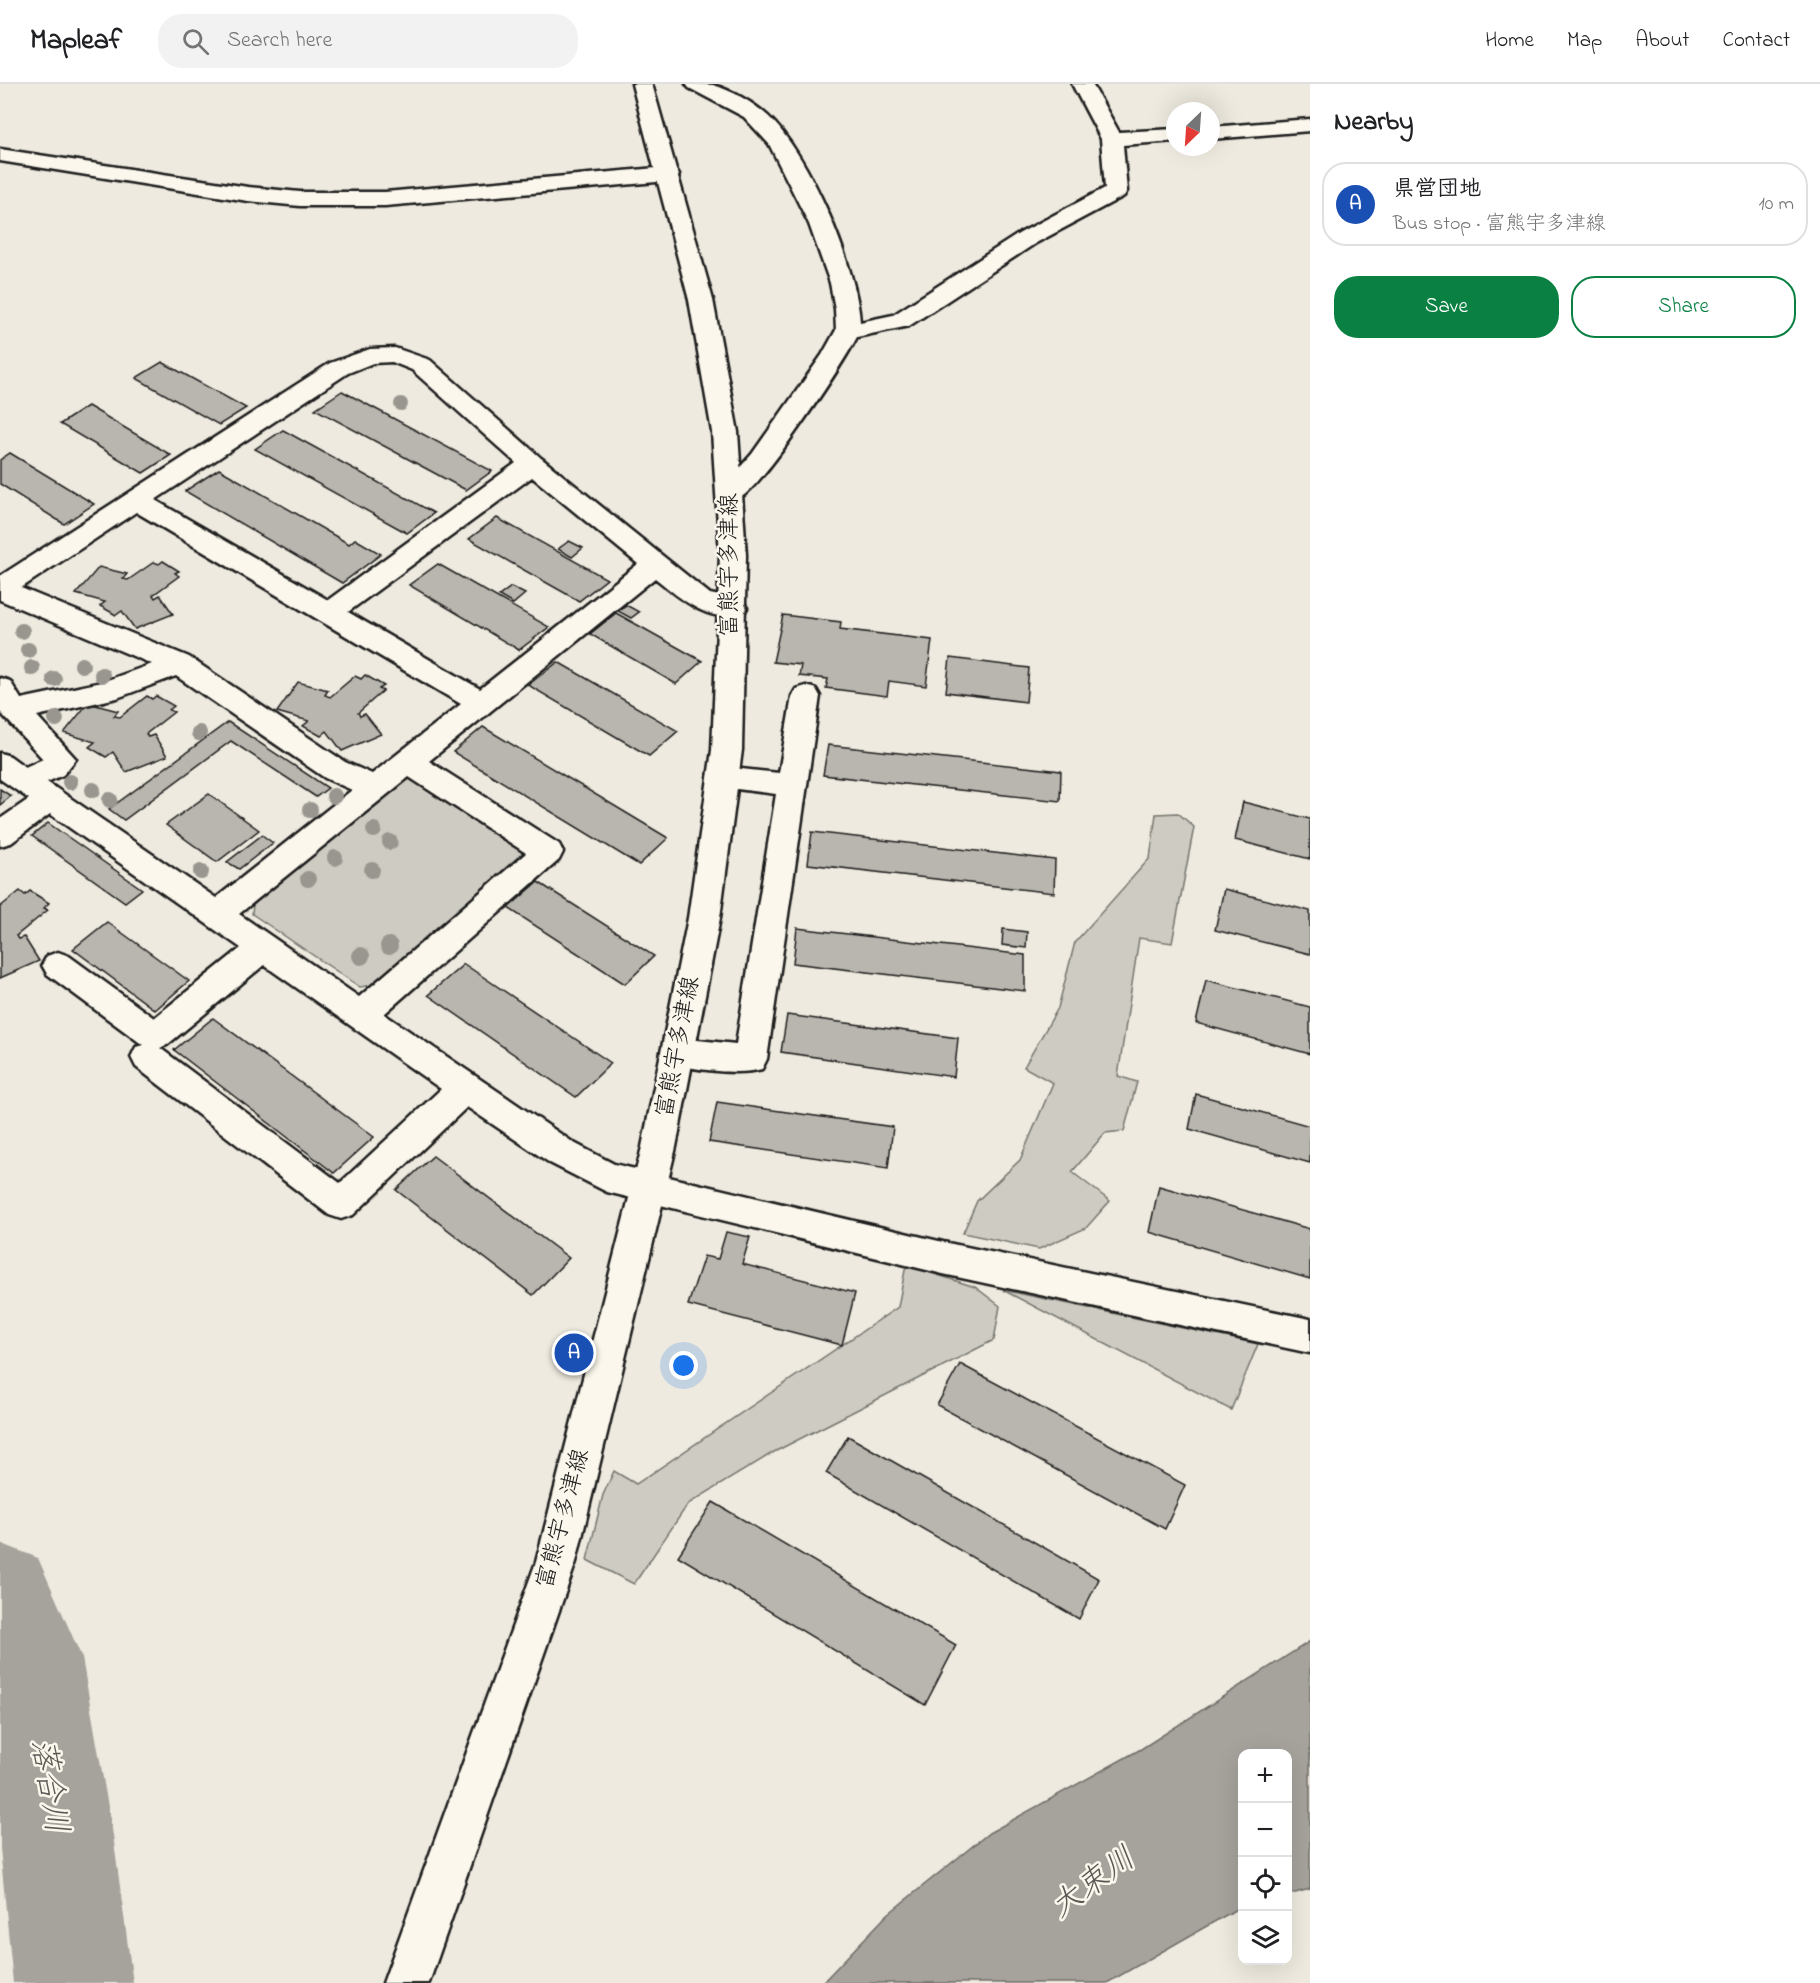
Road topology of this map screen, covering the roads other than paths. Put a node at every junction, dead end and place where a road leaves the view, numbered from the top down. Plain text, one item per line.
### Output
1 (642, 84) edge
2 (696, 84) edge
3 (1082, 84) edge
4 (1310, 125) edge
5 (1220, 132) edge
6 (1166, 136) edge
7 (1112, 139) junction
8 (0, 155) edge
9 (668, 174) junction
10 (848, 332) junction
11 (532, 464) junction
12 (731, 492) junction
13 (135, 500) junction
14 (654, 566) junction
15 (0, 589) edge
16 (733, 608) junction
17 (329, 614) junction
18 (179, 664) junction
19 (806, 696) dead end
20 (7, 700) edge
21 (482, 703) junction
22 (408, 762) junction
23 (11, 772) edge
24 (723, 778) junction
25 (793, 785) junction
26 (376, 788) junction
27 (50, 799) junction
28 (0, 835) edge
29 (216, 915) junction
30 (263, 948) junction
31 (58, 965) dead end
32 (360, 1016) junction
33 (678, 1052) junction
34 (148, 1057) dead end
35 (465, 1088) junction
36 (649, 1188) junction
37 (1310, 1336) edge
38 (406, 1983) edge

1 - 9 street, 富熊宇多津線
2 - 10 street
3 - 7 street
4 - 5 street
6 - 7 street
7 - 10 street
8 - 9 street
9 - 12 street, 富熊宇多津線
10 - 12 street
11 - 13 street
11 - 14 street
11 - 17 street
12 - 16 street, 富熊宇多津線
13 - 15 street
13 - 17 street
14 - 16 street
14 - 21 street
15 - 18 street
16 - 24 street, 富熊宇多津線
17 - 21 street
18 - 20 street
18 - 26 street
19 - 25 street
20 - 23 street
21 - 22 street
22 - 26 street
22 - 32 street
23 - 27 street
24 - 25 street
24 - 33 street, 富熊宇多津線
25 - 33 street
26 - 29 street
27 - 28 street
27 - 29 street
29 - 30 street
30 - 31 street
30 - 32 street
32 - 35 street
33 - 36 street, 富熊宇多津線
34 - 35 street
35 - 36 street
36 - 37 street
36 - 38 street, 富熊宇多津線

